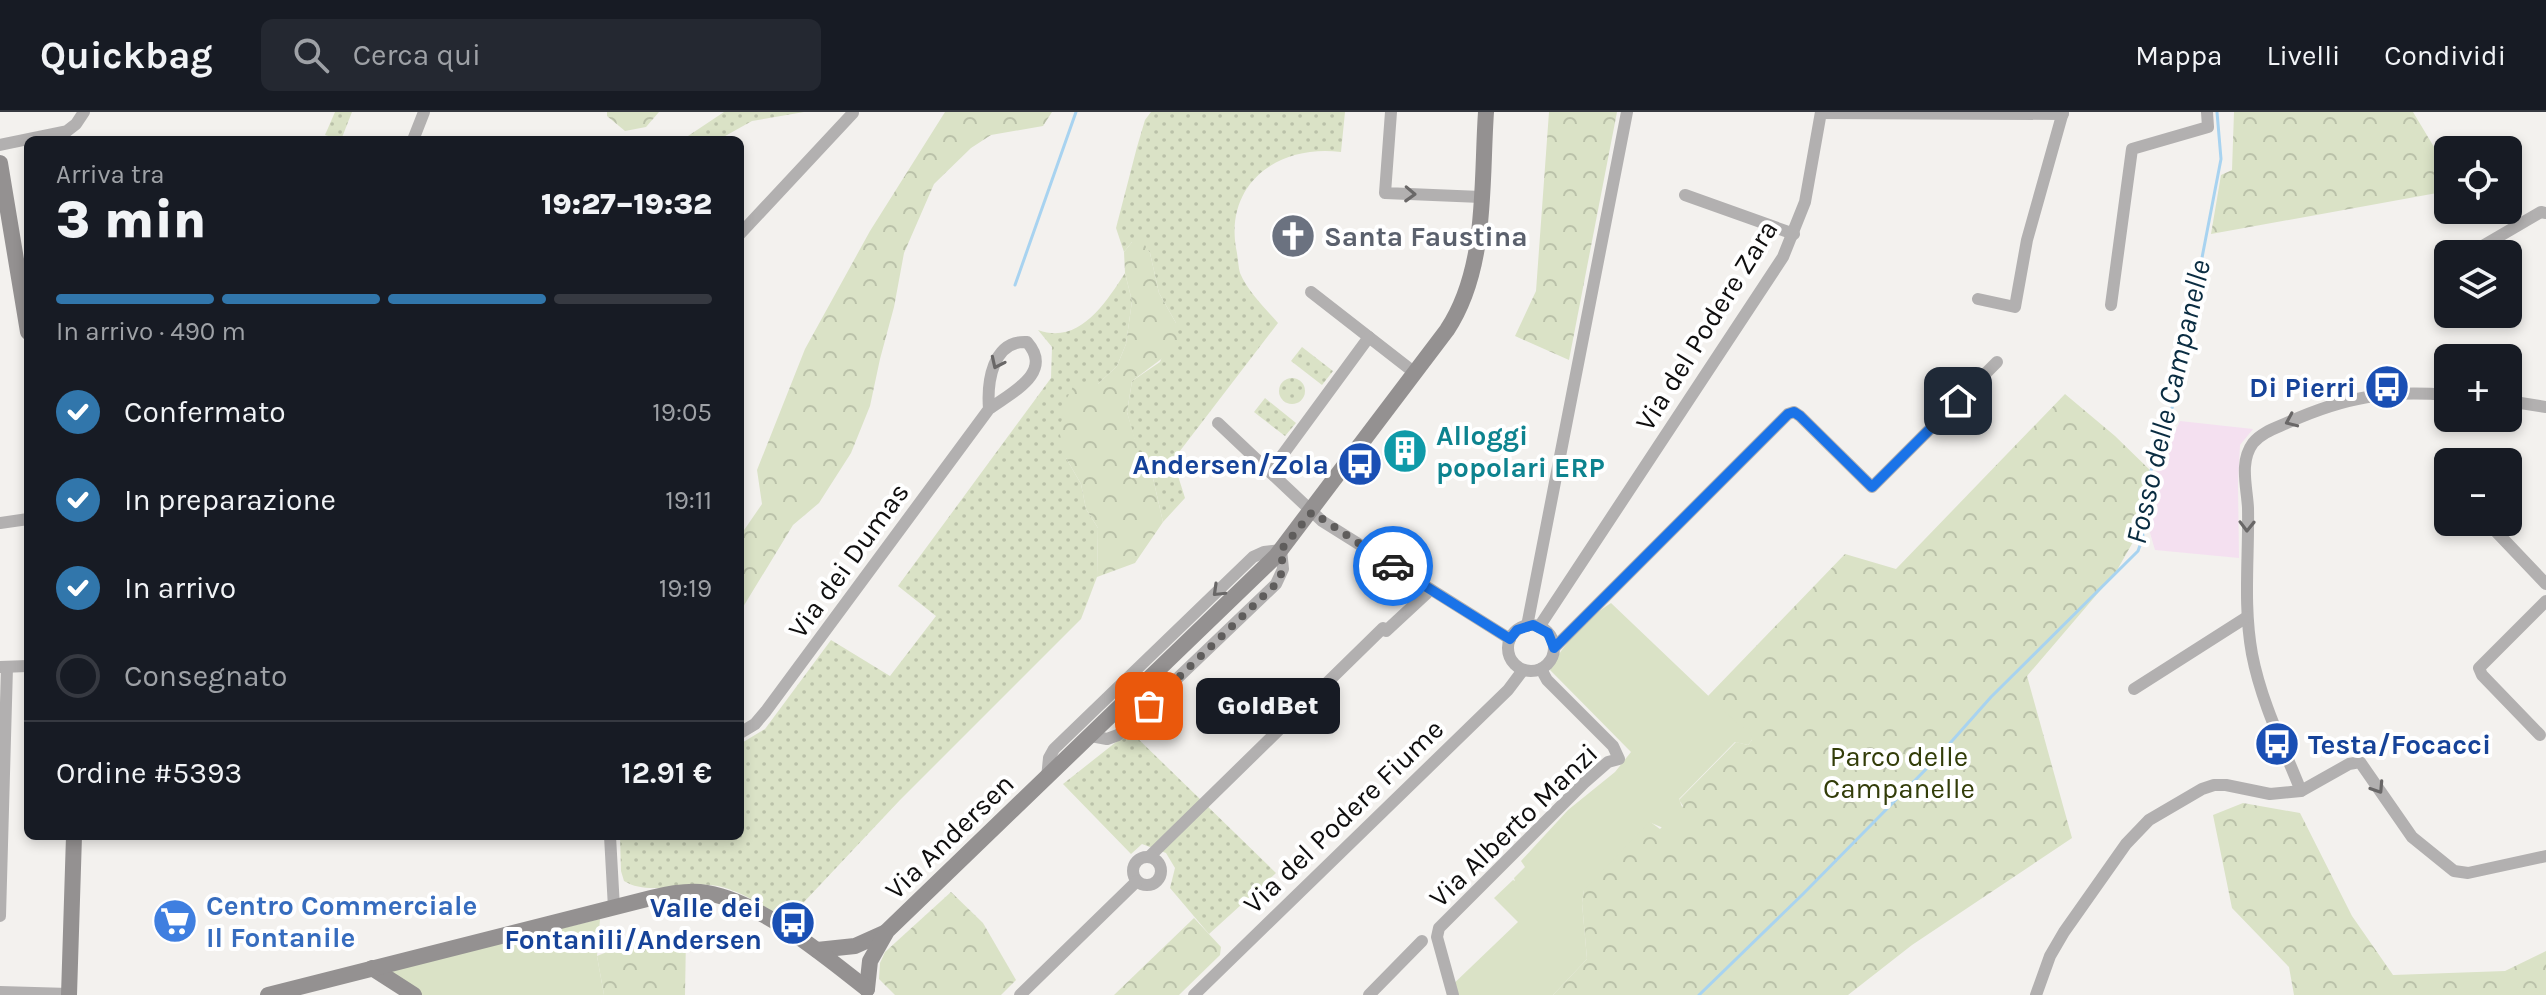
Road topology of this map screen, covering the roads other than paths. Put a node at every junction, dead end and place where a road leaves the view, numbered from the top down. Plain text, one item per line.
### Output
1 (84, 112) edge
2 (424, 112) edge
3 (1391, 112) edge
4 (1486, 112) edge
5 (1627, 112) edge
6 (2207, 112) edge
7 (853, 113) edge
8 (1821, 113) edge
9 (2063, 113) edge
10 (43, 136) edge
11 (415, 136) edge
12 (24, 140) edge
13 (0, 145) edge
14 (0, 163) edge
15 (1685, 195) dead end
16 (1481, 197) junction
17 (2546, 213) edge
18 (5, 223) edge
19 (744, 230) edge
20 (1794, 234) junction
21 (2493, 240) edge
22 (1311, 292) dead end
23 (1978, 299) dead end
24 (2111, 305) dead end
25 (24, 313) edge
26 (1369, 337) junction
27 (1997, 362) dead end
28 (1415, 373) junction
29 (2434, 395) edge
30 (2522, 403) edge
31 (2546, 407) edge
32 (989, 409) junction
33 (1218, 423) dead end
34 (1270, 472) junction
35 (1312, 512) junction
36 (24, 520) edge
37 (0, 523) edge
38 (2500, 536) edge
39 (1281, 550) junction
40 (2546, 584) edge
41 (1427, 593) dead end
42 (2546, 601) edge
43 (2247, 617) junction
44 (1533, 626) junction
45 (1510, 639) junction
46 (1554, 648) junction
47 (24, 666) edge
48 (3, 667) edge
49 (1541, 669) junction
50 (1523, 670) junction
51 (2134, 689) dead end
52 (744, 731) edge
53 (2540, 735) dead end
54 (1047, 778) junction
55 (2301, 791) junction
56 (74, 840) edge
57 (610, 840) edge
58 (1150, 856) junction
59 (2546, 856) edge
60 (1137, 881) junction
61 (614, 908) junction
62 (0, 916) edge
63 (887, 931) junction
64 (1422, 941) dead end
65 (817, 950) junction
66 (400, 962) junction
67 (372, 968) junction
68 (407, 990) edge
69 (0, 992) edge
70 (870, 992) edge
71 (69, 994) edge
72 (268, 995) edge
73 (1020, 995) edge
74 (1194, 995) edge
75 (1369, 995) edge
76 (1453, 995) edge
77 (2036, 995) edge

1 - 10 street
2 - 11 street
3 -> 16 street
4 - 16 street, Via Andersen
5 - 44 street
6 - 24 street
7 - 19 street
8 - 9 street
8 - 20 street, Via del Podere Zara
9 - 23 street
12 - 13 street
14 - 18 street
15 - 20 street
16 - 28 street, Via Andersen
17 - 21 street
18 - 25 street
20 - 44 street, Via del Podere Zara
22 - 26 street
26 - 28 street
26 - 34 street
27 - 46 street
28 - 35 street, Via Andersen
29 -> 43 street
30 - 31 street
32 -> 32 street
32 - 52 street, Via dei Dumas
33 - 34 street
34 - 35 street
35 - 39 street, Via Andersen
35 - 45 street
36 - 37 street
38 - 40 street
39 - 54 street, Via Andersen
39 -> 54 street, Via Andersen
41 - 58 street
42 - 53 street
43 - 51 street
43 - 55 street
44 - 45 street
44 - 46 street
45 - 50 street
46 - 49 street
47 - 48 street
48 - 62 street
49 - 50 street
49 - 76 street, Via Alberto Manzi
50 - 74 street, Via del Podere Fiume
54 - 63 street, Via Andersen
55 -> 59 street
55 - 77 street
56 - 71 street
57 - 61 street
58 - 60 street
58 - 60 street
60 - 73 street
61 - 65 street
61 - 66 street
63 - 65 street, Via Andersen
63 - 70 street, Via Andersen
64 - 75 street
65 - 70 street
66 - 67 street
66 - 68 street
67 - 68 street
67 - 72 street
69 - 71 street

